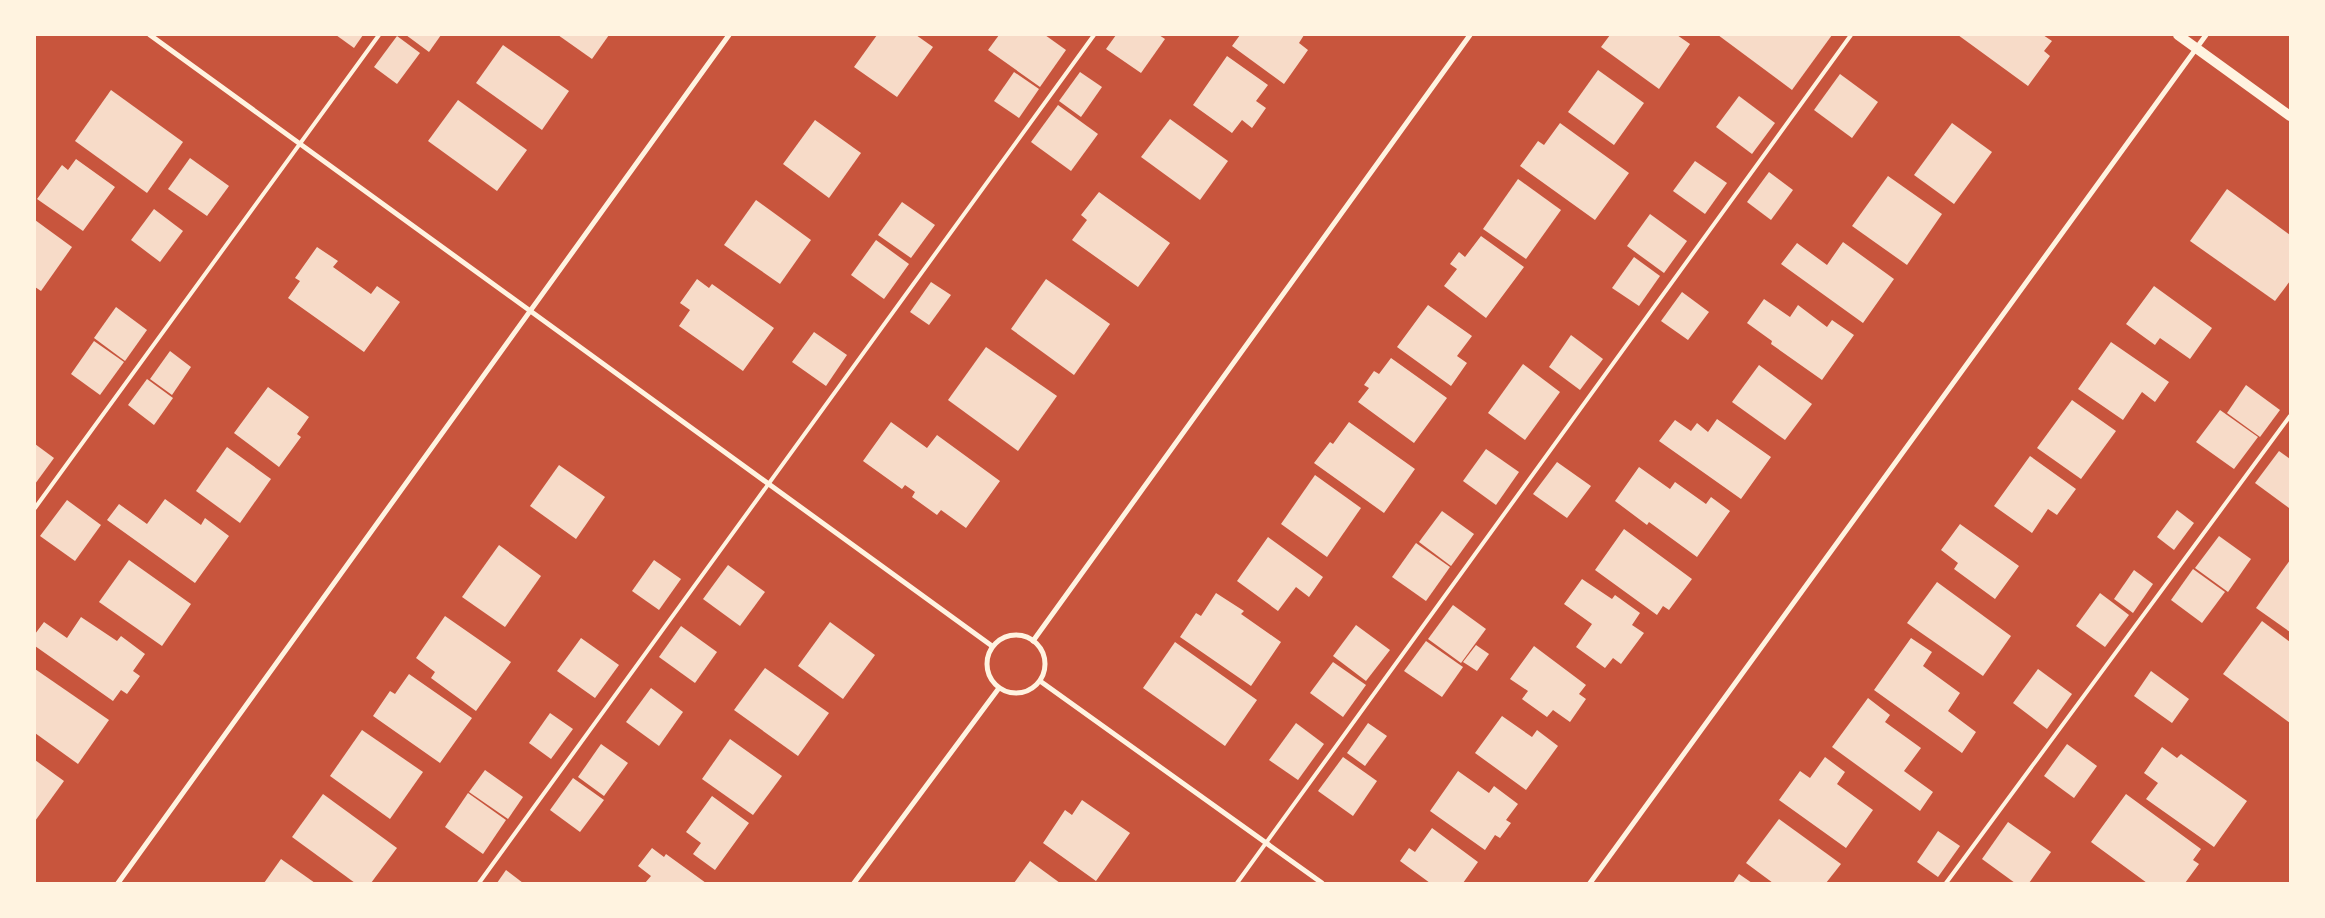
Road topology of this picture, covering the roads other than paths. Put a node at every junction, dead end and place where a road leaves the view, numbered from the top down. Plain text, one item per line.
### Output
1 (150, 35) edge
2 (379, 35) edge
3 (729, 35) edge
4 (1094, 35) edge
5 (1470, 35) edge
6 (1851, 35) edge
7 (2178, 35) edge
8 (2206, 35) edge
9 (2196, 48) junction
10 (2290, 116) edge
11 (300, 144) junction
12 (529, 310) junction
13 (2290, 416) edge
14 (768, 484) junction
15 (35, 508) edge
16 (1033, 640) junction
17 (992, 646) junction
18 (1040, 681) junction
19 (999, 688) junction
20 (1266, 843) junction
21 (118, 883) edge
22 (478, 883) edge
23 (854, 883) edge
24 (1237, 883) edge
25 (1322, 883) edge
26 (1590, 883) edge
27 (1946, 883) edge

1 - 11 street
2 - 11 lane
3 - 12 street
4 - 14 lane
5 - 16 street
6 - 20 lane
7 - 9 main road
8 - 9 street
9 - 10 main road
9 - 26 street
11 - 12 street
11 - 15 lane
12 - 14 street
12 - 21 street
13 - 27 lane
14 - 17 street
14 - 22 lane
16 - 17 street
16 - 18 street
17 - 19 street
18 - 19 street
18 - 20 street
19 - 23 street
20 - 24 lane
20 - 25 street

